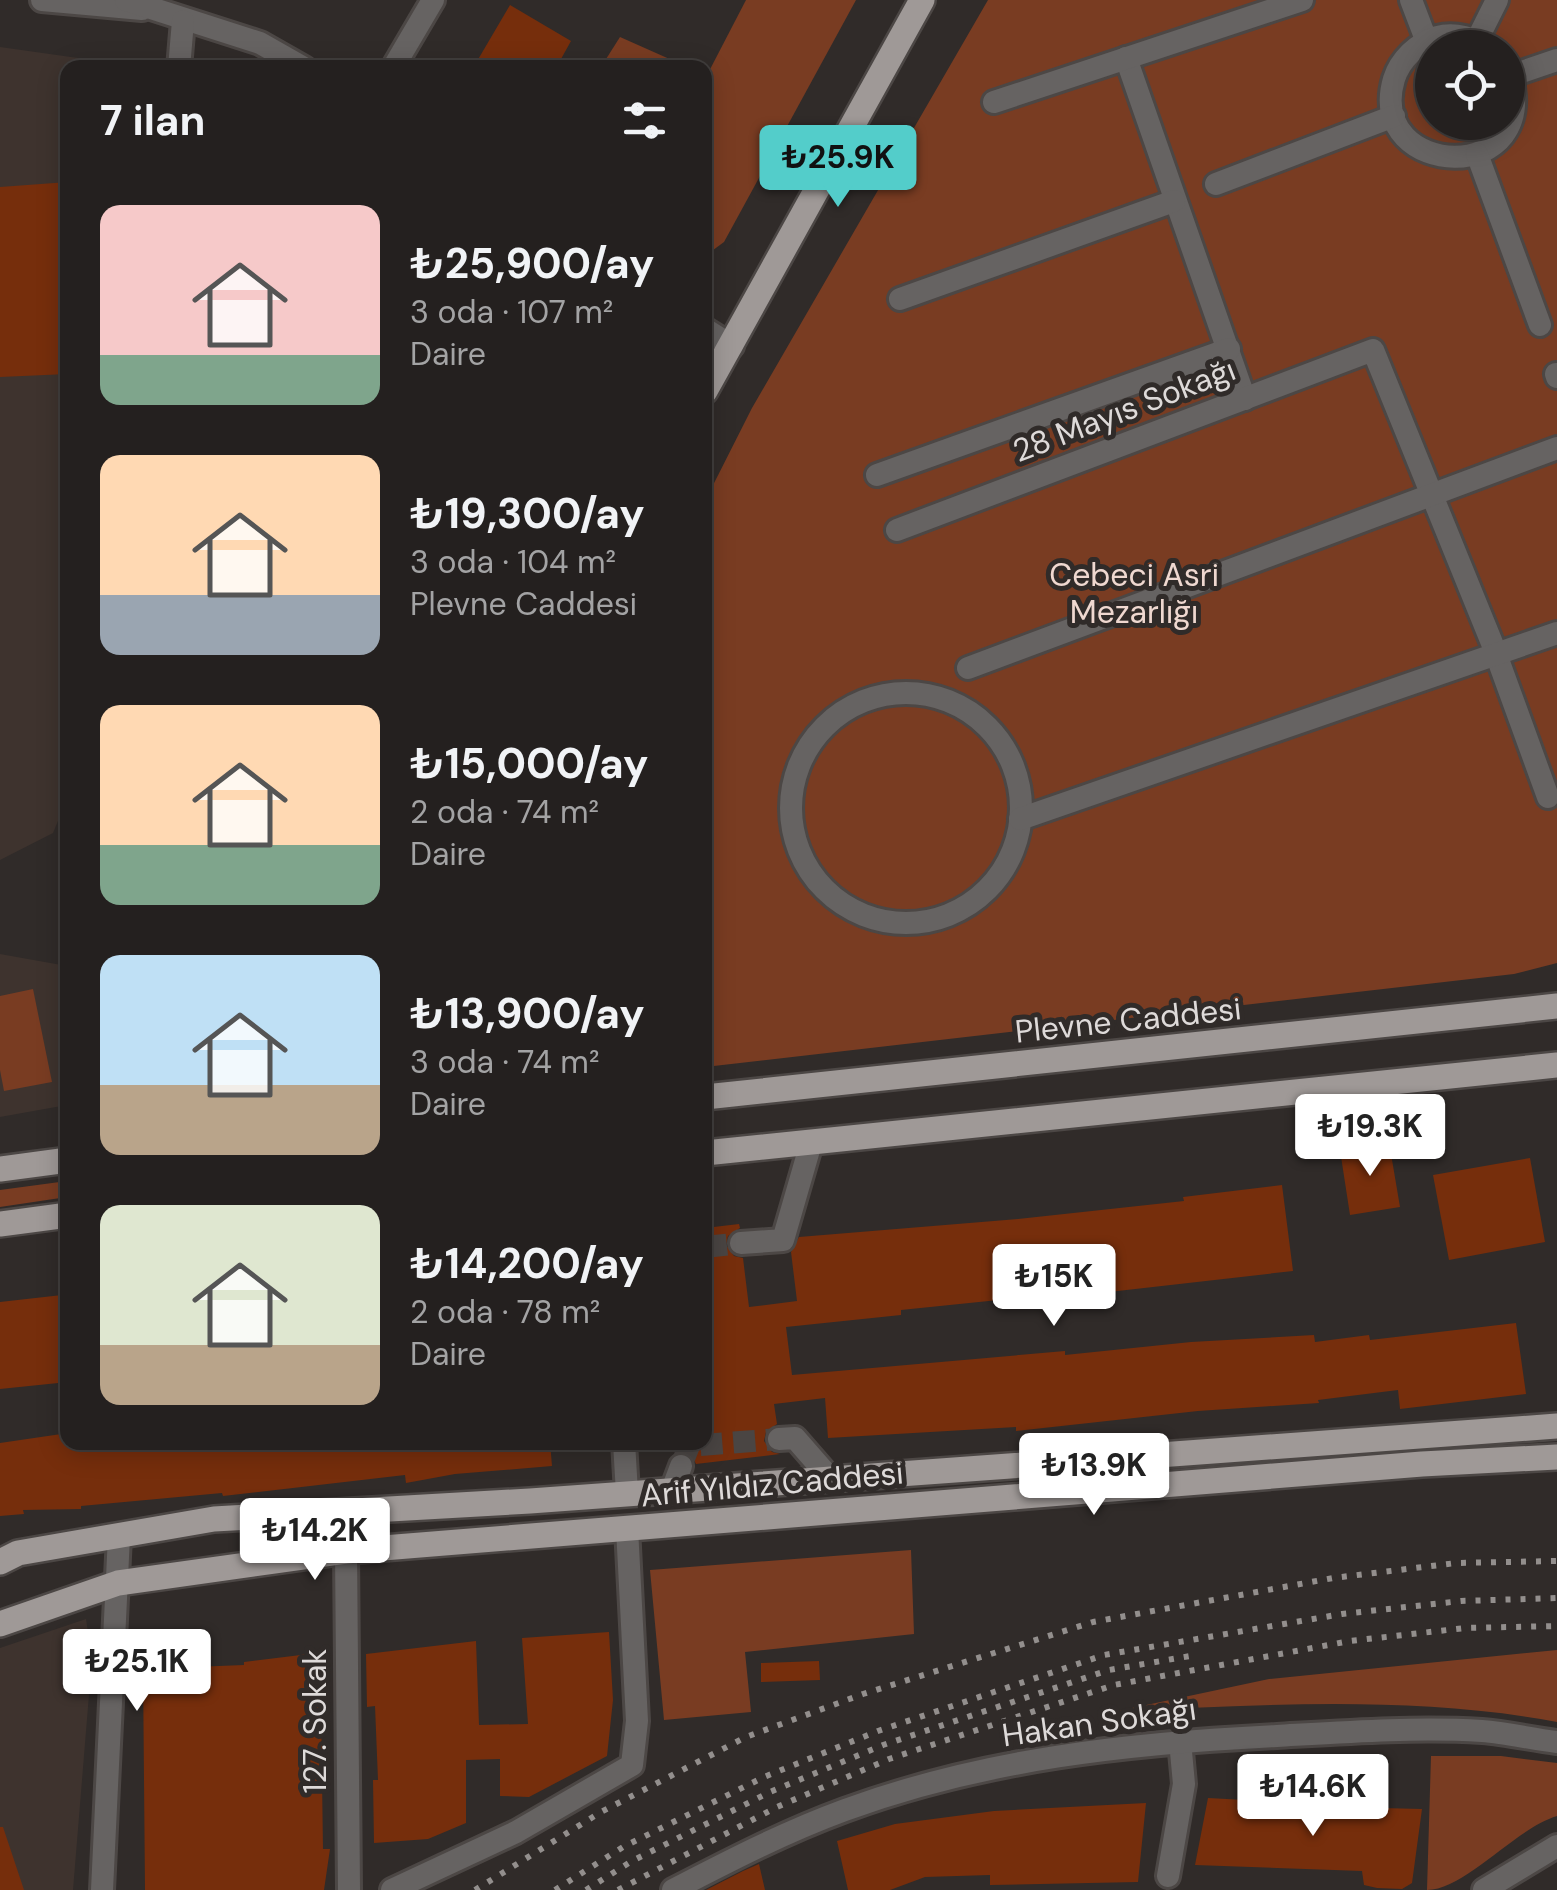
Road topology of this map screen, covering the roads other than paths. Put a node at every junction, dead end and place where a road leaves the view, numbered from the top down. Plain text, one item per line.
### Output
1 (42, 0) edge
2 (126, 0) edge
3 (432, 0) edge
4 (922, 0) edge
5 (1302, 0) edge
6 (1412, 0) edge
7 (1496, 0) edge
8 (151, 10) junction
9 (183, 21) junction
10 (1423, 30) edge
11 (1487, 30) edge
12 (260, 43) junction
13 (1415, 51) edge
14 (1126, 58) junction
15 (180, 60) edge
16 (259, 60) edge
17 (290, 60) edge
18 (398, 60) edge
19 (1557, 60) edge
20 (1525, 68) edge
21 (994, 102) dead end
22 (1394, 116) junction
23 (1496, 140) edge
24 (1476, 154) junction
25 (1216, 184) dead end
26 (1174, 201) junction
27 (900, 299) dead end
28 (1540, 325) dead end
29 (712, 333) edge
30 (732, 346) junction
31 (1228, 349) junction
32 (712, 380) edge
33 (1245, 399) junction
34 (1557, 448) edge
35 (877, 476) dead end
36 (1430, 495) junction
37 (897, 530) dead end
38 (1557, 633) edge
39 (1496, 656) junction
40 (968, 668) dead end
41 (1548, 797) dead end
42 (1020, 819) junction
43 (1557, 1006) edge
44 (1557, 1064) edge
45 (712, 1095) edge
46 (811, 1143) junction
47 (712, 1152) edge
48 (60, 1161) edge
49 (0, 1169) edge
50 (60, 1216) edge
51 (0, 1224) edge
52 (742, 1243) tunnel mouth
53 (1557, 1426) edge
54 (778, 1439) tunnel mouth
55 (624, 1450) edge
56 (1557, 1457) edge
57 (682, 1466) tunnel mouth
58 (829, 1477) junction
59 (672, 1490) junction
60 (627, 1493) junction
61 (627, 1528) junction
62 (119, 1536) junction
63 (346, 1551) junction
64 (0, 1562) edge
65 (118, 1584) junction
66 (0, 1624) edge
67 (1180, 1741) junction
68 (1557, 1742) edge
69 (1557, 1846) edge
70 (1168, 1876) dead end
71 (102, 1890) edge
72 (348, 1890) edge
73 (392, 1890) edge
74 (673, 1890) edge
75 (1484, 1890) edge

1 - 8 street
2 - 8 street
3 - 18 street
4 - 30 main road
5 - 14 street
6 - 10 street
7 - 11 street
8 - 9 street
9 - 12 street
9 - 15 street
12 - 16 street
12 - 17 street
13 - 22 street
14 - 21 street
14 - 26 street
19 - 20 street
22 - 24 street
22 - 25 street
23 - 24 street
24 - 28 street
26 - 27 street
26 - 31 street
29 - 30 street
30 - 32 main road
31 - 33 street
31 - 35 street
33 - 36 street, 28 Mayıs Sokağı
33 - 37 street, 28 Mayıs Sokağı
34 - 36 street
36 - 39 street
36 - 40 street
38 - 39 street
39 - 41 street
39 - 42 street
42 - 42 street
43 - 45 main road, Plevne Caddesi
44 - 46 main road
46 - 47 main road
46 - 52 street
48 - 49 main road
50 - 51 main road
53 - 58 main road, Arif Yıldız Caddesi
54 - 58 street
55 - 60 street
56 - 61 main road, Arif Yıldız Caddesi
57 - 59 street
58 - 59 main road, Arif Yıldız Caddesi
59 - 60 main road, Arif Yıldız Caddesi
60 - 62 main road, Arif Yıldız Caddesi
61 - 63 main road, Arif Yıldız Caddesi
61 - 73 street
62 - 64 main road, Arif Yıldız Caddesi
62 - 65 street
63 - 65 main road, Arif Yıldız Caddesi
63 - 72 street, 127. Sokak
65 - 66 main road, Arif Yıldız Caddesi
65 - 71 street
67 - 68 street, Hakan Sokağı
67 - 70 street
67 - 74 street, Hakan Sokağı
69 - 75 street

